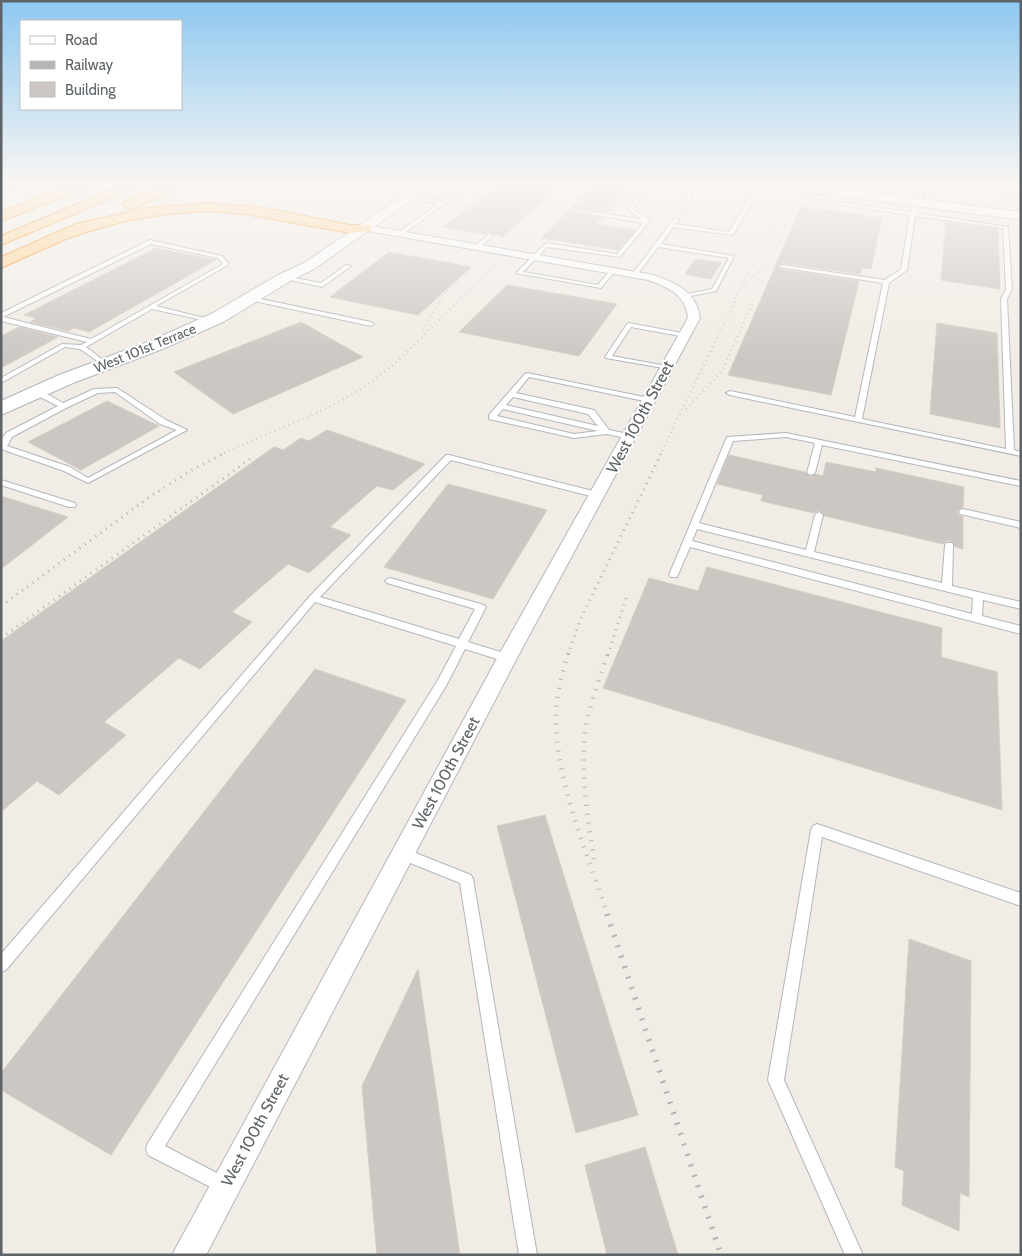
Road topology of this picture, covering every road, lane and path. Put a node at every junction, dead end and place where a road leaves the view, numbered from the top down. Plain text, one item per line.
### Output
1 (45, 244) edge
2 (147, 244) edge
3 (158, 244) edge
4 (337, 244) edge
5 (457, 244) edge
6 (481, 244) edge
7 (628, 244) edge
8 (909, 244) edge
9 (1005, 244) edge
10 (657, 245) joint
11 (477, 247) junction
12 (534, 257) junction
13 (1, 263) edge
14 (348, 266) dead end
15 (782, 267) dead end
16 (613, 270) junction
17 (635, 274) junction
18 (284, 278) junction
19 (886, 282) junction
20 (684, 294) junction
21 (251, 299) junction
22 (151, 307) junction
23 (1, 318) edge
24 (210, 321) junction
25 (371, 324) dead end
26 (685, 335) junction
27 (92, 341) junction
28 (82, 347) junction
29 (105, 364) junction
30 (667, 368) junction
31 (1, 381) edge
32 (37, 392) junction
33 (730, 393) dead end
34 (506, 400) junction
35 (650, 400) junction
36 (63, 406) junction
37 (1, 409) edge
38 (858, 420) junction
39 (607, 432) junction
40 (630, 436) junction
41 (819, 441) junction
42 (1010, 452) junction
43 (1021, 454) edge
44 (811, 473) dead end
45 (1, 482) edge
46 (1021, 484) edge
47 (598, 495) junction
48 (72, 505) dead end
49 (963, 512) dead end
50 (819, 514) dead end
51 (694, 525) junction
52 (1021, 525) edge
53 (687, 543) junction
54 (949, 545) dead end
55 (809, 554) junction
56 (674, 575) dead end
57 (390, 581) dead end
58 (947, 588) junction
59 (978, 596) junction
60 (313, 598) junction
61 (1021, 606) edge
62 (977, 618) junction
63 (1021, 630) edge
64 (461, 643) junction
65 (507, 658) junction
66 (403, 854) junction
67 (1021, 900) edge
68 (1, 965) edge
69 (225, 1186) junction
70 (188, 1255) edge
71 (528, 1255) edge
72 (854, 1255) edge

1 - 13 highway
2 - 23 lane
3 - 22 lane
4 - 18 main road, West 101st Terrace
5 - 11 street
6 - 11 lane
7 - 12 lane
8 - 19 lane
9 - 42 lane
10 - 17 lane
10 - 20 lane
11 - 12 street
12 - 16 street
12 - 16 lane
14 - 18 lane
15 - 19 lane
16 - 17 street
17 - 20 street
18 - 21 main road, West 101st Terrace
19 - 38 lane
20 - 26 street, West 100th Street
21 - 24 main road, West 101st Terrace
21 - 25 lane
22 - 24 lane
22 - 27 lane
23 - 27 lane
24 - 29 main road, West 101st Terrace
26 - 30 street, West 100th Street
26 - 30 lane
27 - 28 lane
28 - 29 lane
28 - 31 lane
29 - 32 main road, West 101st Terrace
30 - 35 street, West 100th Street
32 - 36 lane
32 - 37 main road, West 101st Terrace
33 - 38 lane
34 - 35 lane
34 - 39 lane
34 - 39 lane
34 - 39 lane
35 - 40 street, West 100th Street
36 - 36 lane
38 - 42 lane
39 - 40 lane
40 - 47 street, West 100th Street
41 - 44 lane
41 - 46 lane
41 - 51 lane
42 - 43 lane
45 - 48 lane
47 - 60 lane
47 - 65 street, West 100th Street
49 - 52 lane
50 - 55 lane
51 - 53 lane
51 - 55 lane
53 - 56 lane
53 - 62 lane
54 - 58 lane
55 - 58 lane
57 - 64 lane
58 - 59 lane
59 - 61 lane
59 - 62 lane
60 - 64 lane
60 - 68 lane
62 - 63 lane
64 - 65 lane
64 - 69 lane
65 - 66 street, West 100th Street
66 - 69 street, West 100th Street
66 - 71 lane
67 - 72 lane
69 - 70 street, West 100th Street

